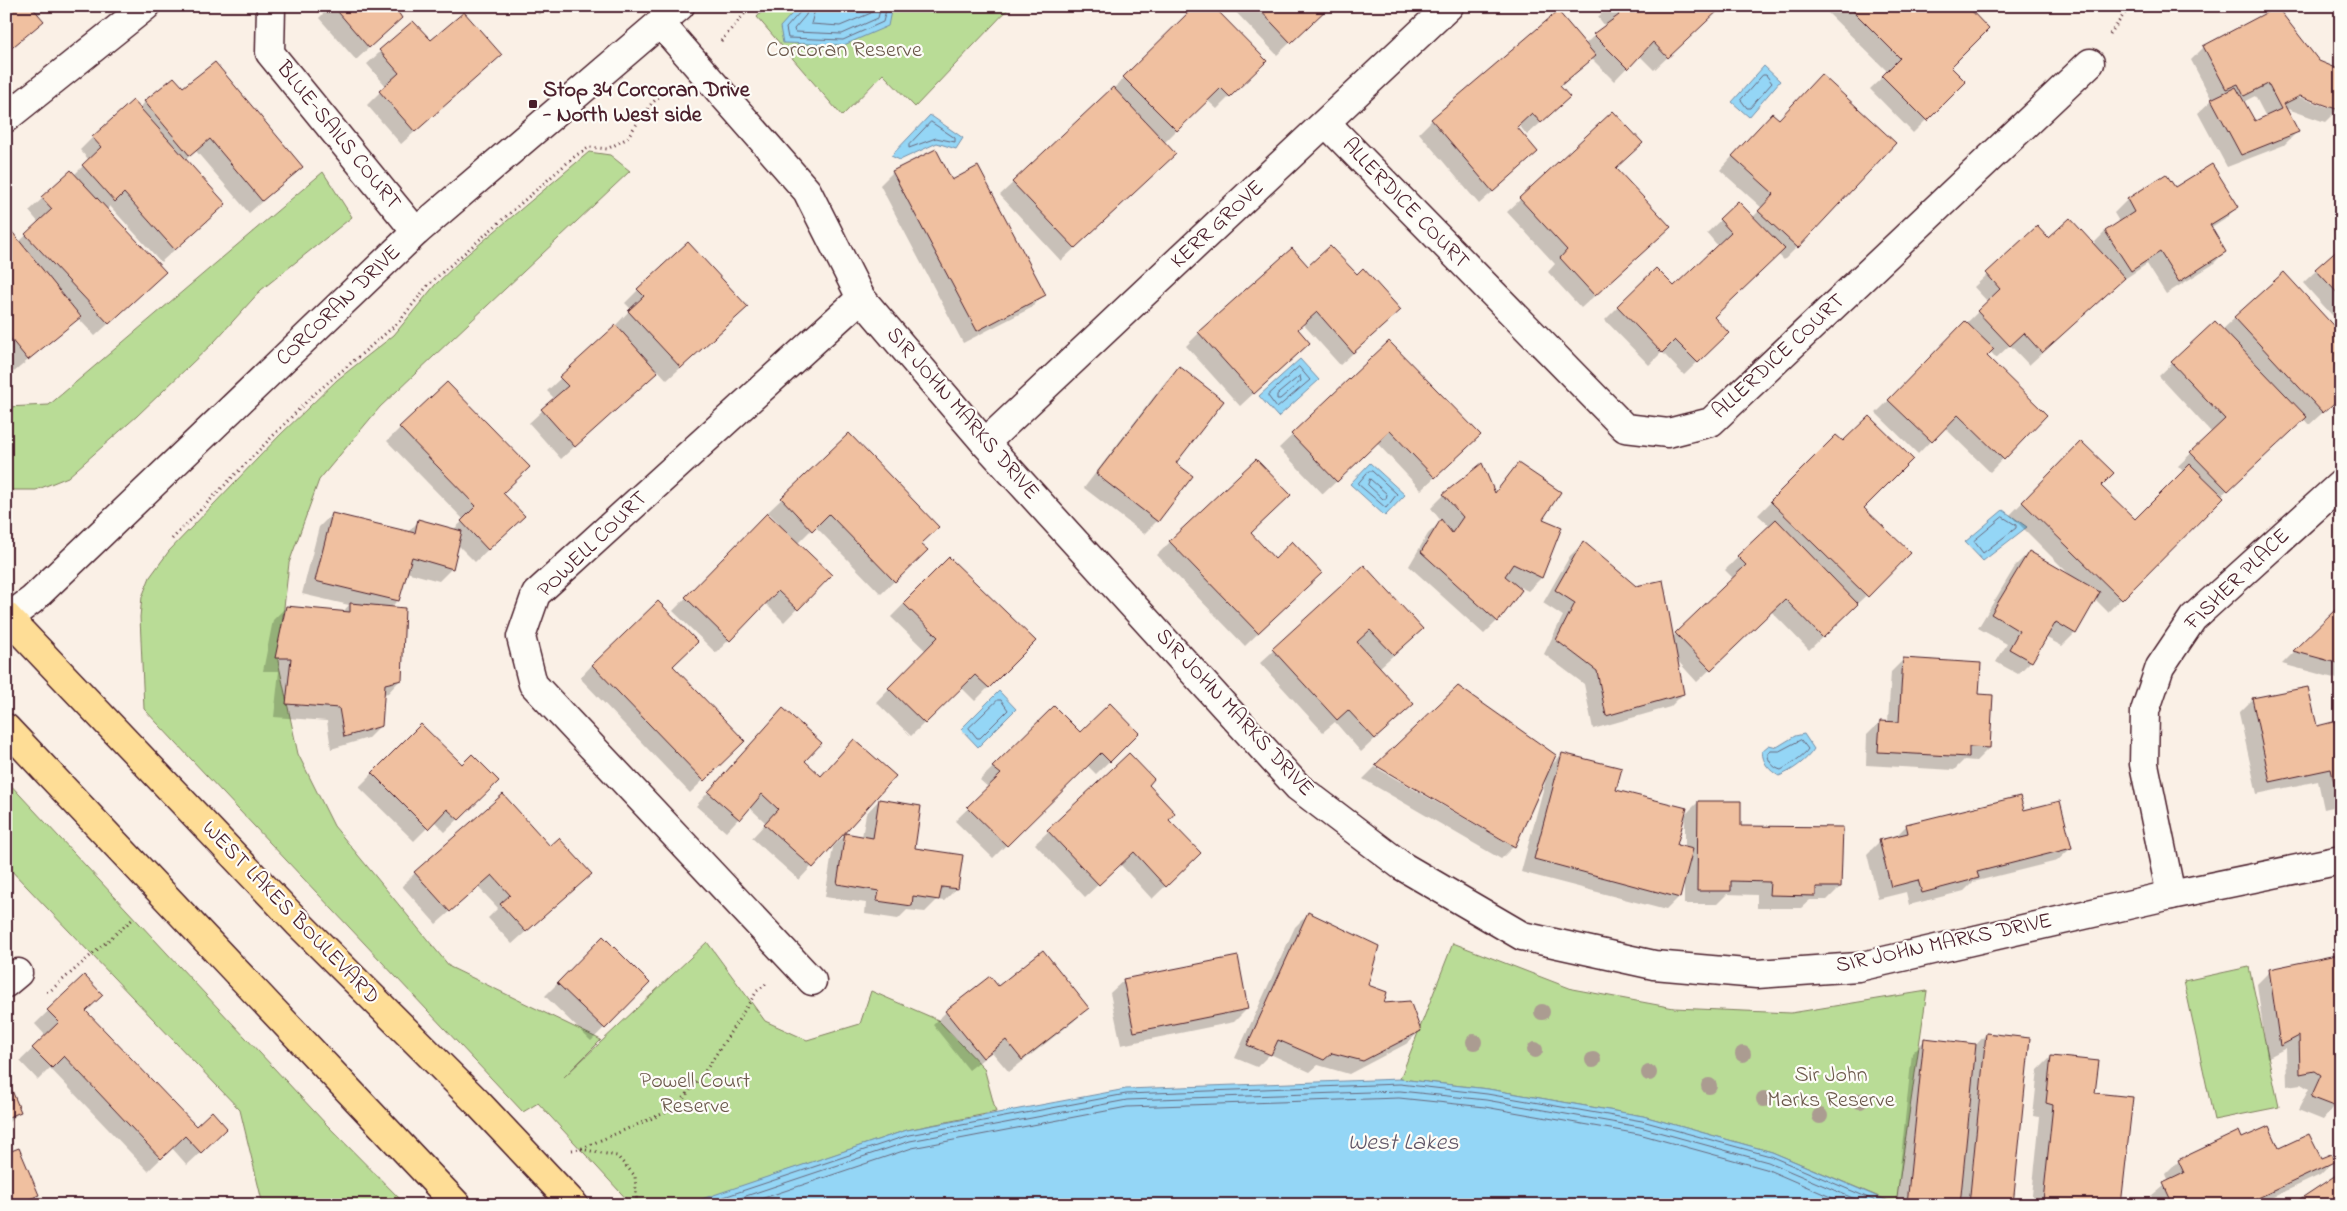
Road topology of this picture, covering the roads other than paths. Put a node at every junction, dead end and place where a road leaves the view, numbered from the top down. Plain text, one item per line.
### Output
1 (146, 6) edge
2 (271, 6) edge
3 (1449, 6) edge
4 (670, 15) edge
5 (2090, 63) dead end
6 (6, 118) edge
7 (1326, 123) junction
8 (416, 232) junction
9 (861, 298) junction
10 (985, 443) junction
11 (2341, 484) edge
12 (7, 618) edge
13 (6, 728) edge
14 (2341, 860) edge
15 (2171, 894) junction
16 (812, 981) dead end
17 (451, 1198) edge
18 (574, 1205) edge

1 - 6 street
2 - 8 street, BLUE-SAILS COURT
3 - 7 street, KERR GROVE
4 - 8 street, CORCORAN DRIVE
4 - 9 street, SIR JOHN MARKS DRIVE
5 - 7 street, ALLERDICE COURT
7 - 10 street, KERR GROVE
8 - 12 street, CORCORAN DRIVE
9 - 10 street, SIR JOHN MARKS DRIVE
9 - 16 street, POWELL COURT
10 - 15 street, SIR JOHN MARKS DRIVE
11 - 15 street, FISHER PLACE
12 - 18 main road, WEST LAKES BOULEVARD
13 - 17 main road
14 - 15 street, SIR JOHN MARKS DRIVE

